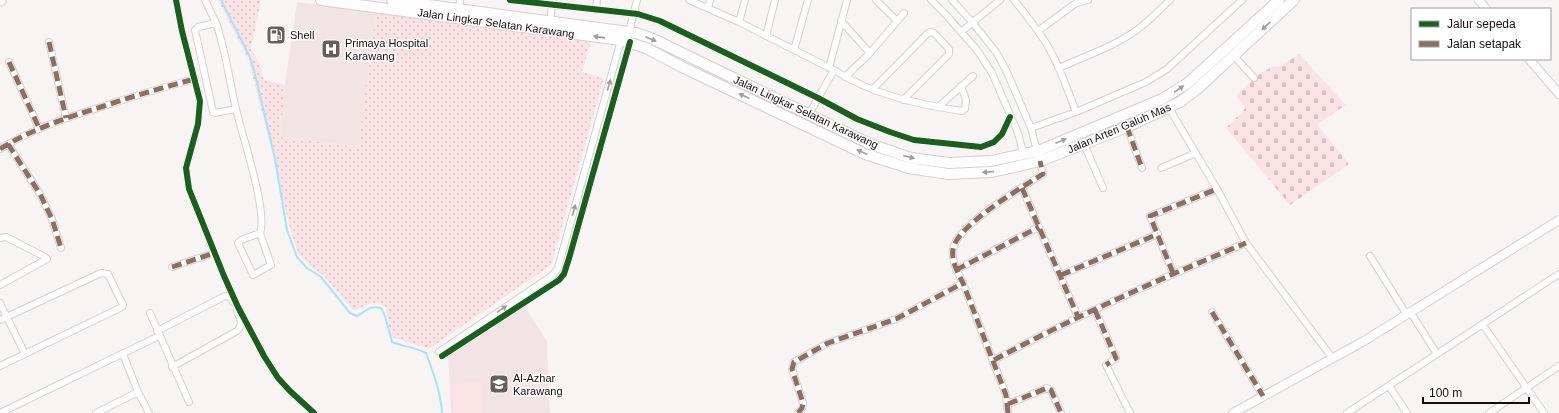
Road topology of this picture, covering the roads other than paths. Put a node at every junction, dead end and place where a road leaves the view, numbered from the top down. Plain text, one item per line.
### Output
1 (176, 0) edge
2 (205, 0) edge
3 (321, 0) edge
4 (392, 0) edge
5 (510, 0) edge
6 (513, 0) edge
7 (597, 0) edge
8 (637, 0) edge
9 (689, 0) edge
10 (710, 0) edge
11 (745, 0) edge
12 (775, 0) edge
13 (808, 0) edge
14 (847, 0) edge
15 (876, 0) edge
16 (931, 0) edge
17 (952, 0) edge
18 (1000, 0) edge
19 (1014, 0) edge
20 (1088, 0) edge
21 (1170, 0) edge
22 (1231, 0) edge
23 (1242, 0) edge
24 (1279, 0) edge
25 (1294, 0) edge
26 (1478, 0) edge
27 (553, 2) edge
28 (1078, 2) edge
29 (460, 4) edge
30 (1236, 7) junction
31 (708, 8) junction
32 (1485, 8) edge
33 (596, 10) junction
34 (633, 13) junction
35 (904, 13) dead end
36 (896, 20) junction
37 (550, 21) junction
38 (841, 21) junction
39 (738, 22) junction
40 (972, 22) junction
41 (216, 23) junction
42 (1038, 31) junction
43 (630, 32) junction
44 (961, 32) junction
45 (766, 36) junction
46 (625, 41) junction
47 (49, 42) dead end
48 (794, 50) junction
49 (870, 53) junction
50 (1234, 56) junction
51 (617, 57) junction
52 (625, 58) junction
53 (1530, 60) edge
54 (9, 62) dead end
55 (1059, 68) junction
56 (831, 69) junction
57 (973, 76) dead end
58 (845, 77) junction
59 (1254, 78) dead end
60 (195, 79) junction
61 (961, 86) junction
62 (873, 89) junction
63 (1559, 94) edge
64 (773, 97) junction
65 (818, 98) junction
66 (903, 100) junction
67 (768, 107) junction
68 (938, 107) junction
69 (1169, 108) junction
70 (236, 109) junction
71 (1076, 112) junction
72 (809, 114) junction
73 (1010, 117) junction
74 (66, 118) junction
75 (1127, 127) junction
76 (39, 128) junction
77 (1031, 128) junction
78 (8, 144) junction
79 (1084, 144) junction
80 (0, 149) edge
81 (1038, 151) junction
82 (1196, 153) junction
83 (1024, 154) junction
84 (1040, 162) junction
85 (1027, 165) junction
86 (1142, 168) dead end
87 (1161, 168) dead end
88 (1022, 188) junction
89 (1103, 188) dead end
90 (1217, 189) junction
91 (1558, 222) edge
92 (1039, 227) junction
93 (260, 233) junction
94 (1158, 234) junction
95 (1, 237) edge
96 (1246, 243) junction
97 (61, 248) dead end
98 (214, 253) junction
99 (1370, 256) dead end
100 (172, 267) dead end
101 (956, 270) junction
102 (1174, 273) junction
103 (1559, 274) edge
104 (1060, 275) junction
105 (963, 283) junction
106 (0, 285) edge
107 (0, 303) edge
108 (1095, 310) junction
109 (1212, 312) dead end
110 (150, 314) dead end
111 (1409, 314) junction
112 (7, 316) junction
113 (1078, 317) junction
114 (0, 320) edge
115 (1483, 325) junction
116 (158, 334) junction
117 (460, 340) junction
118 (24, 354) junction
119 (123, 354) junction
120 (441, 354) dead end
121 (1437, 354) junction
122 (1333, 358) junction
123 (994, 360) junction
124 (0, 366) edge
125 (1559, 366) edge
126 (172, 367) junction
127 (1389, 386) junction
128 (1527, 388) junction
129 (138, 392) junction
130 (1263, 396) junction
131 (189, 402) dead end
132 (1008, 404) junction
133 (13, 410) edge
134 (0, 413) edge
135 (96, 413) edge
136 (149, 413) edge
137 (314, 413) edge
138 (798, 413) edge
139 (1008, 413) edge
140 (1061, 413) edge
141 (1130, 413) edge
142 (1233, 413) edge
143 (1347, 413) edge
144 (1407, 413) edge
145 (1489, 413) edge
146 (1544, 413) edge

1 - 60 street
2 - 41 street
46 -> 3 main road, Jalan Lingkar Selatan Karawang
4 - 29 main road, Jalan Lingkar Selatan Karawang
5 - 6 street
6 - 27 street
7 - 33 street
8 - 34 street
9 - 31 street
10 - 31 street
11 - 39 street
12 - 45 street
13 - 48 street
14 - 38 street
15 - 36 street
16 - 44 street
17 - 40 street
18 - 40 street
19 - 42 street
20 - 28 street
21 - 55 street
22 - 30 street
23 - 30 street
81 -> 24 main road, Jalan Lingkar Selatan Karawang
25 -> 50 main road, Jalan Arteri Galuh Mas
26 - 32 street
27 - 33 street
27 - 37 street
28 - 42 street
29 - 37 main road, Jalan Lingkar Selatan Karawang
30 - 71 street
31 - 39 street
33 - 34 street
34 - 43 street
34 - 65 street
35 - 36 street
36 - 49 street
37 - 43 main road, Jalan Lingkar Selatan Karawang
38 - 49 street
38 - 56 street
39 - 45 street
40 - 44 street
40 - 77 street
41 - 70 street
41 - 70 street
42 - 55 street
43 -> 64 main road, Jalan Lingkar Selatan Karawang
44 - 73 street
45 - 48 street
46 - 51 street
46 - 52 street
67 -> 46 main road, Jalan Lingkar Selatan Karawang
47 - 74 street
48 - 56 street
49 - 58 street
50 - 59 street
50 - 69 main road, Jalan Arteri Galuh Mas
51 - 52 street
117 -> 51 street
52 - 117 street
53 - 63 street
54 - 76 street
55 - 71 street
56 - 58 street
56 - 65 street
57 - 61 street
58 - 62 street
60 - 74 street
60 - 98 street
61 - 68 street
61 - 68 street
62 - 66 street
62 - 66 street
64 - 67 main road
64 - 72 main road, Jalan Lingkar Selatan Karawang
65 - 72 street
65 - 73 street
66 - 68 street
85 -> 67 main road, Jalan Lingkar Selatan Karawang
69 - 75 main road, Jalan Arteri Galuh Mas
69 - 82 street
70 - 93 street
71 - 77 street
72 -> 83 main road, Jalan Lingkar Selatan Karawang
73 - 83 street
74 - 76 street
75 - 79 main road, Jalan Arteri Galuh Mas
75 - 86 street
76 - 78 street
77 - 81 street
78 - 80 street
78 - 97 street
79 - 84 main road, Jalan Arteri Galuh Mas
79 - 89 street
81 - 83 main road, Jalan Lingkar Selatan Karawang
81 - 84 street
82 - 87 street
82 - 90 street
83 - 85 street
84 - 85 main road, Jalan Arteri Galuh Mas
84 - 88 street
88 - 92 street
88 - 101 street
90 - 94 street
90 - 96 street
91 - 111 street
92 - 101 street
92 - 104 street
93 - 93 street
94 - 102 street
94 - 104 street
95 - 106 street
96 - 102 street
96 - 122 street
98 - 100 street
98 - 137 street
99 - 111 street
101 - 105 street
102 - 108 street
103 - 115 street
104 - 113 street
105 - 123 street
105 - 138 street
107 - 112 street
108 - 113 street
108 - 141 street
109 - 130 street
110 - 116 street
111 - 121 street
111 - 122 street
112 - 114 street
112 - 118 street
112 - 118 street
113 - 123 street
115 - 121 street
115 - 128 street
116 - 119 street
116 - 126 street
116 - 126 street
117 - 120 street
118 - 124 street
119 - 129 street
119 - 133 street
121 - 127 street
122 - 130 street
123 - 132 street
125 - 128 street
126 - 131 street
127 - 143 street
127 - 144 street
128 - 145 street
128 - 146 street
129 - 135 street
129 - 136 street
130 - 142 street
132 - 139 street
132 - 140 street
133 - 134 street

